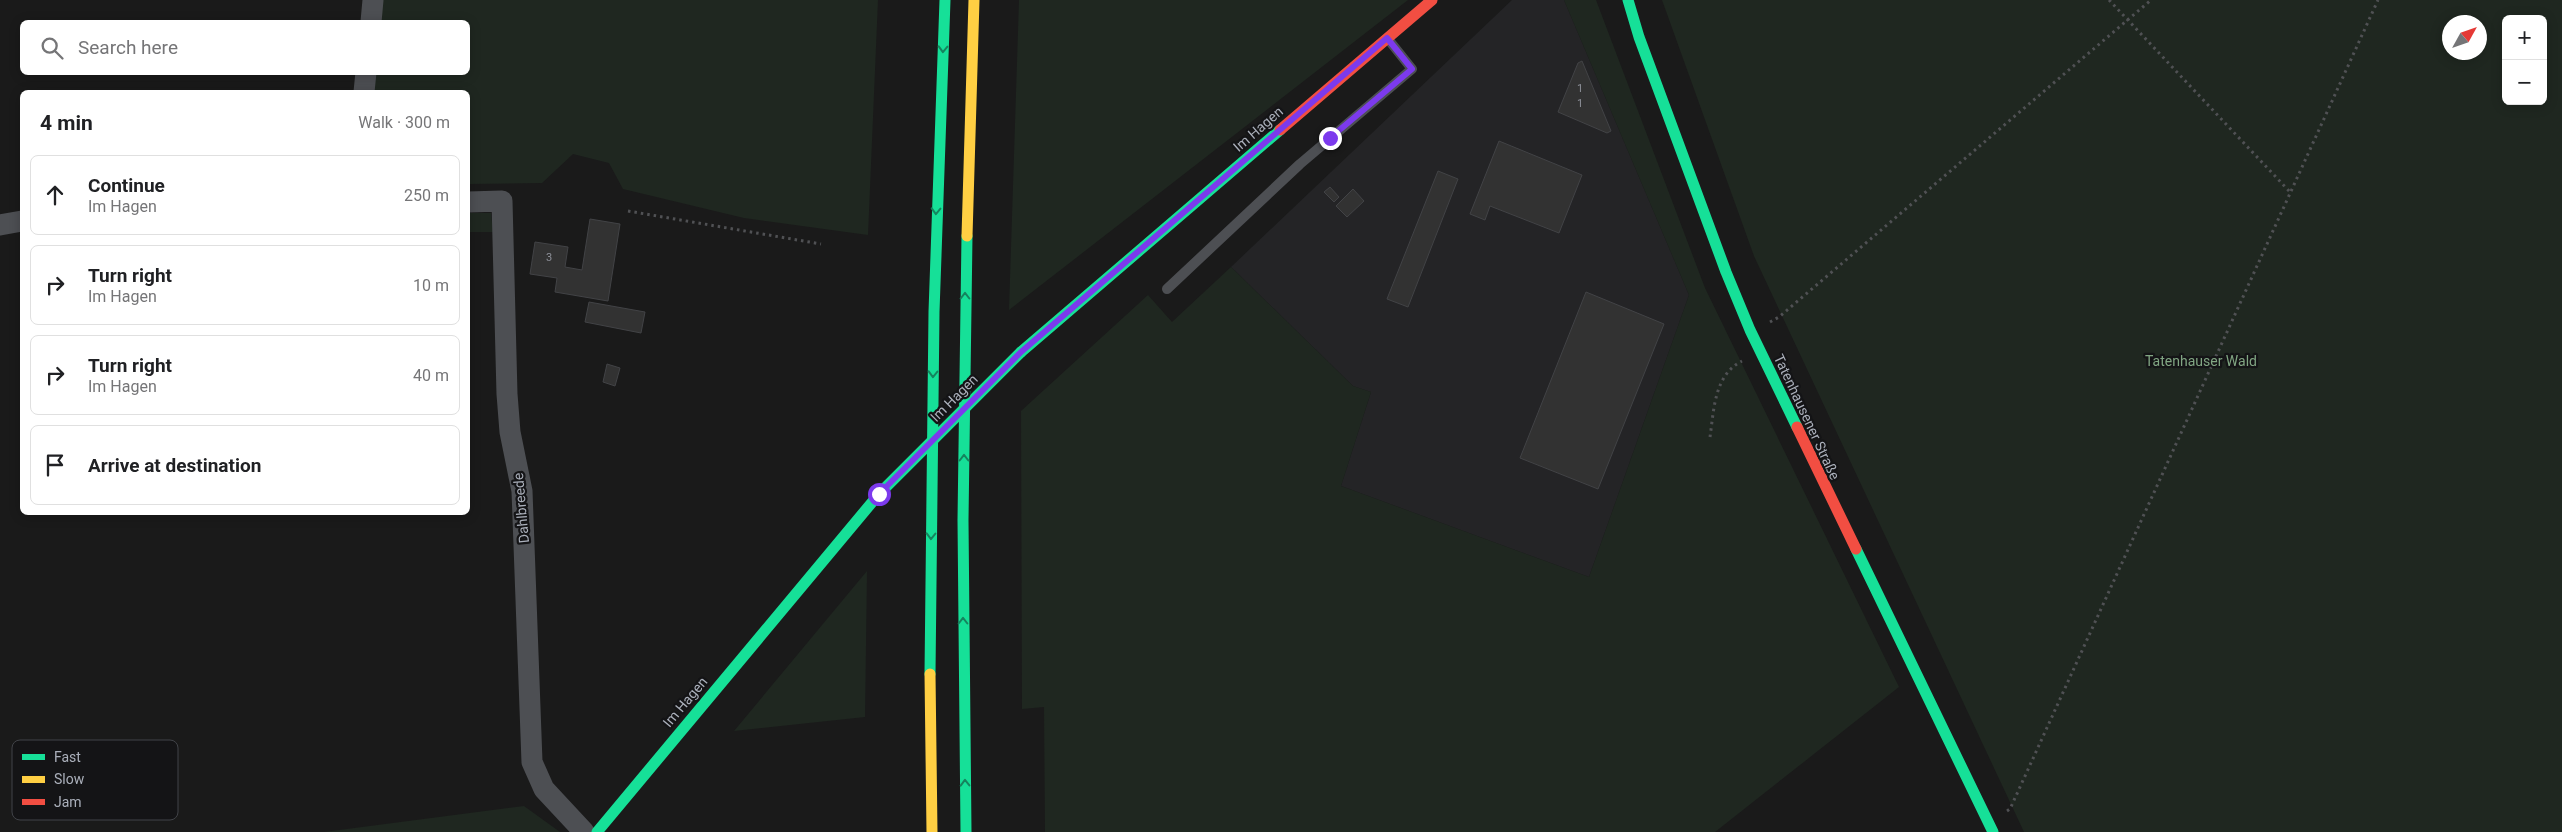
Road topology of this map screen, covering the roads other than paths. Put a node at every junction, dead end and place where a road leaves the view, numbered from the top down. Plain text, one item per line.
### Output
1 (373, 0) edge
2 (945, 0) edge
3 (974, 0) edge
4 (1432, 0) edge
5 (1628, 0) edge
6 (370, 20) edge
7 (1387, 38) junction
8 (366, 75) edge
9 (364, 90) edge
10 (470, 202) edge
11 (20, 221) edge
12 (0, 225) edge
13 (1167, 289) dead end
14 (584, 832) edge
15 (596, 832) edge
16 (932, 832) edge
17 (966, 832) edge
18 (1993, 832) edge

1 - 6 street
2 -> 16 main road
17 -> 3 main road
4 - 7 main road, Im Hagen
5 - 18 main road, Tatenhausener Straße
7 - 13 lane
7 - 15 main road, Im Hagen, bridge
8 - 9 street
10 - 14 street, Dahlbreede
11 - 12 street

